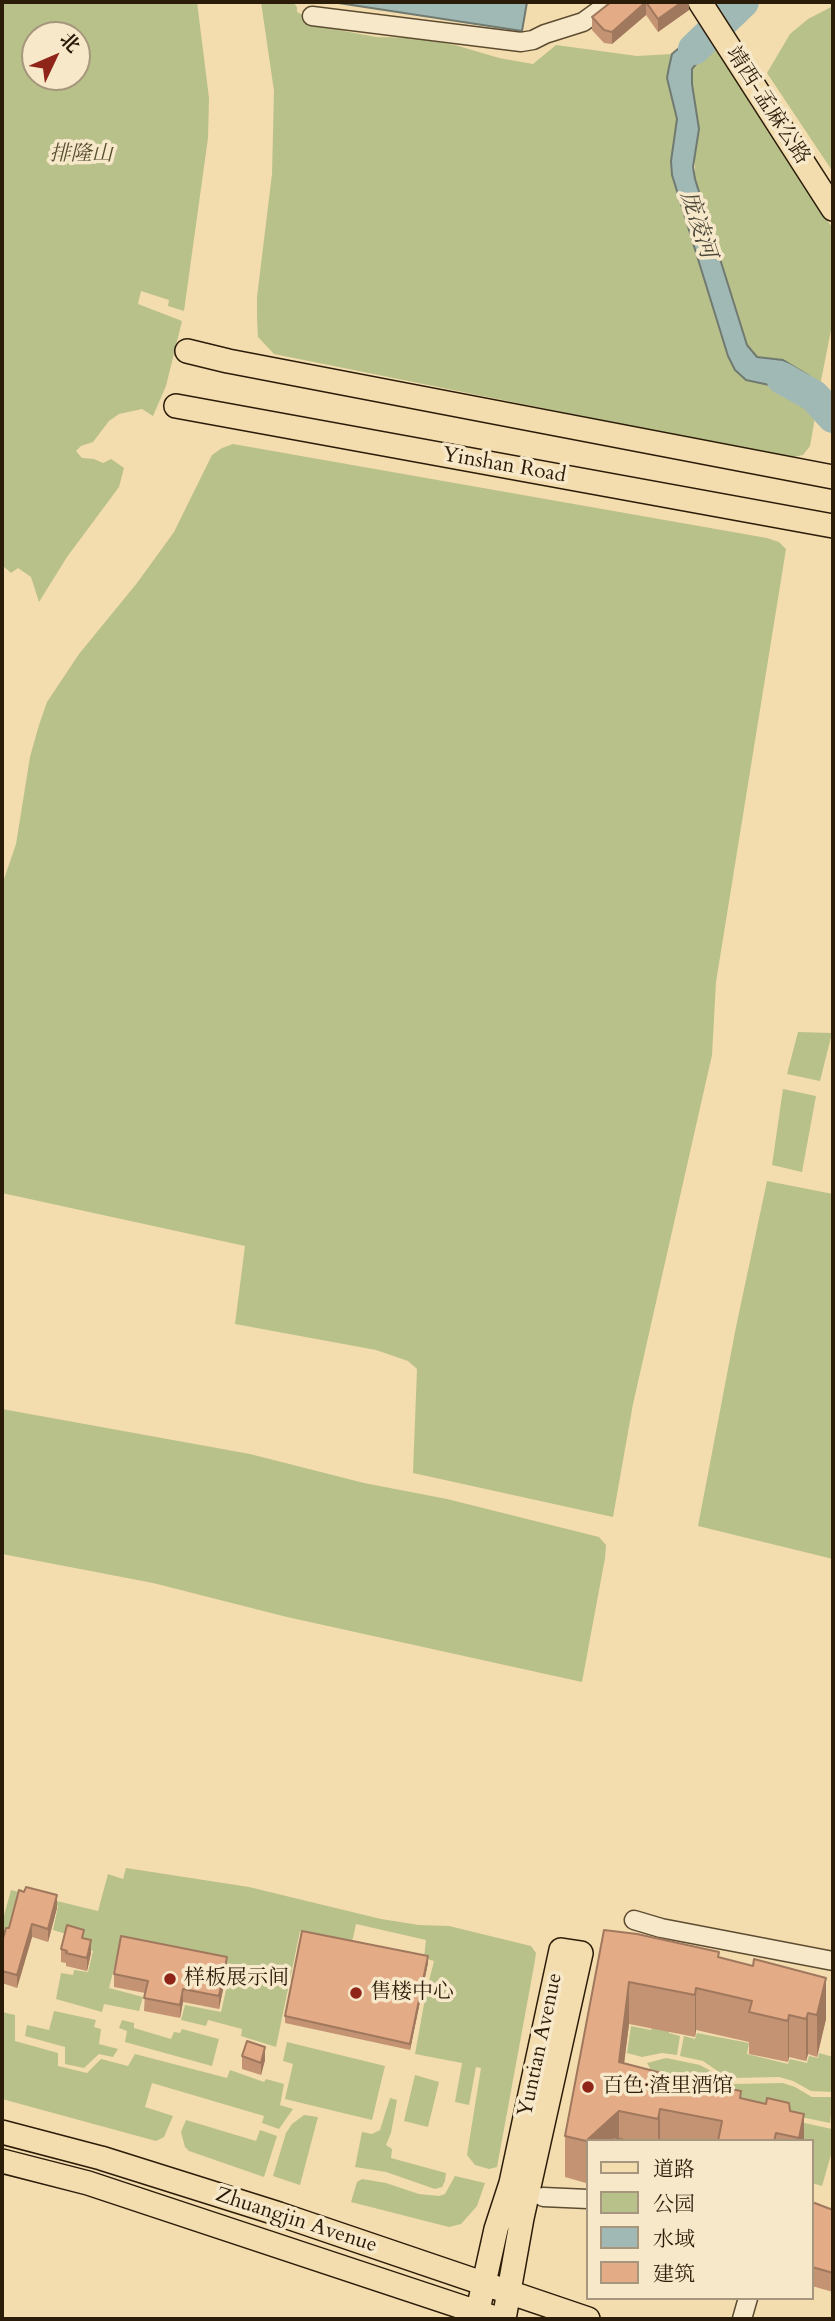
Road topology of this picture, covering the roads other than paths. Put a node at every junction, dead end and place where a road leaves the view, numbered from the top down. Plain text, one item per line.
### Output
1 (611, 2) edge
2 (312, 16) dead end
3 (712, 20) edge
4 (833, 209) edge
5 (187, 351) dead end
6 (176, 406) dead end
7 (833, 477) edge
8 (833, 526) edge
9 (634, 1920) dead end
10 (833, 1961) edge
11 (2, 2132) edge
12 (2, 2161) edge
13 (543, 2197) dead end
14 (586, 2199) edge
15 (484, 2284) junction
16 (509, 2294) junction
17 (747, 2300) edge
18 (477, 2315) edge
19 (502, 2319) edge
20 (588, 2319) edge
21 (742, 2319) edge

1 - 2 street
3 - 4 main road, 靖西-孟麻公路
5 - 7 main road
6 - 8 main road, Yinshan Road
9 - 10 street
11 - 15 main road, Zhuangjin Avenue
12 - 18 main road, Zhuangjin Avenue
13 - 14 street
15 - 16 main road, Zhuangjin Avenue
15 - 16 main road, Yuntian Avenue
15 - 18 main road, Yuntian Avenue
16 - 19 main road, Yuntian Avenue
16 - 20 main road, Zhuangjin Avenue
17 - 21 street
18 - 19 main road, Zhuangjin Avenue

